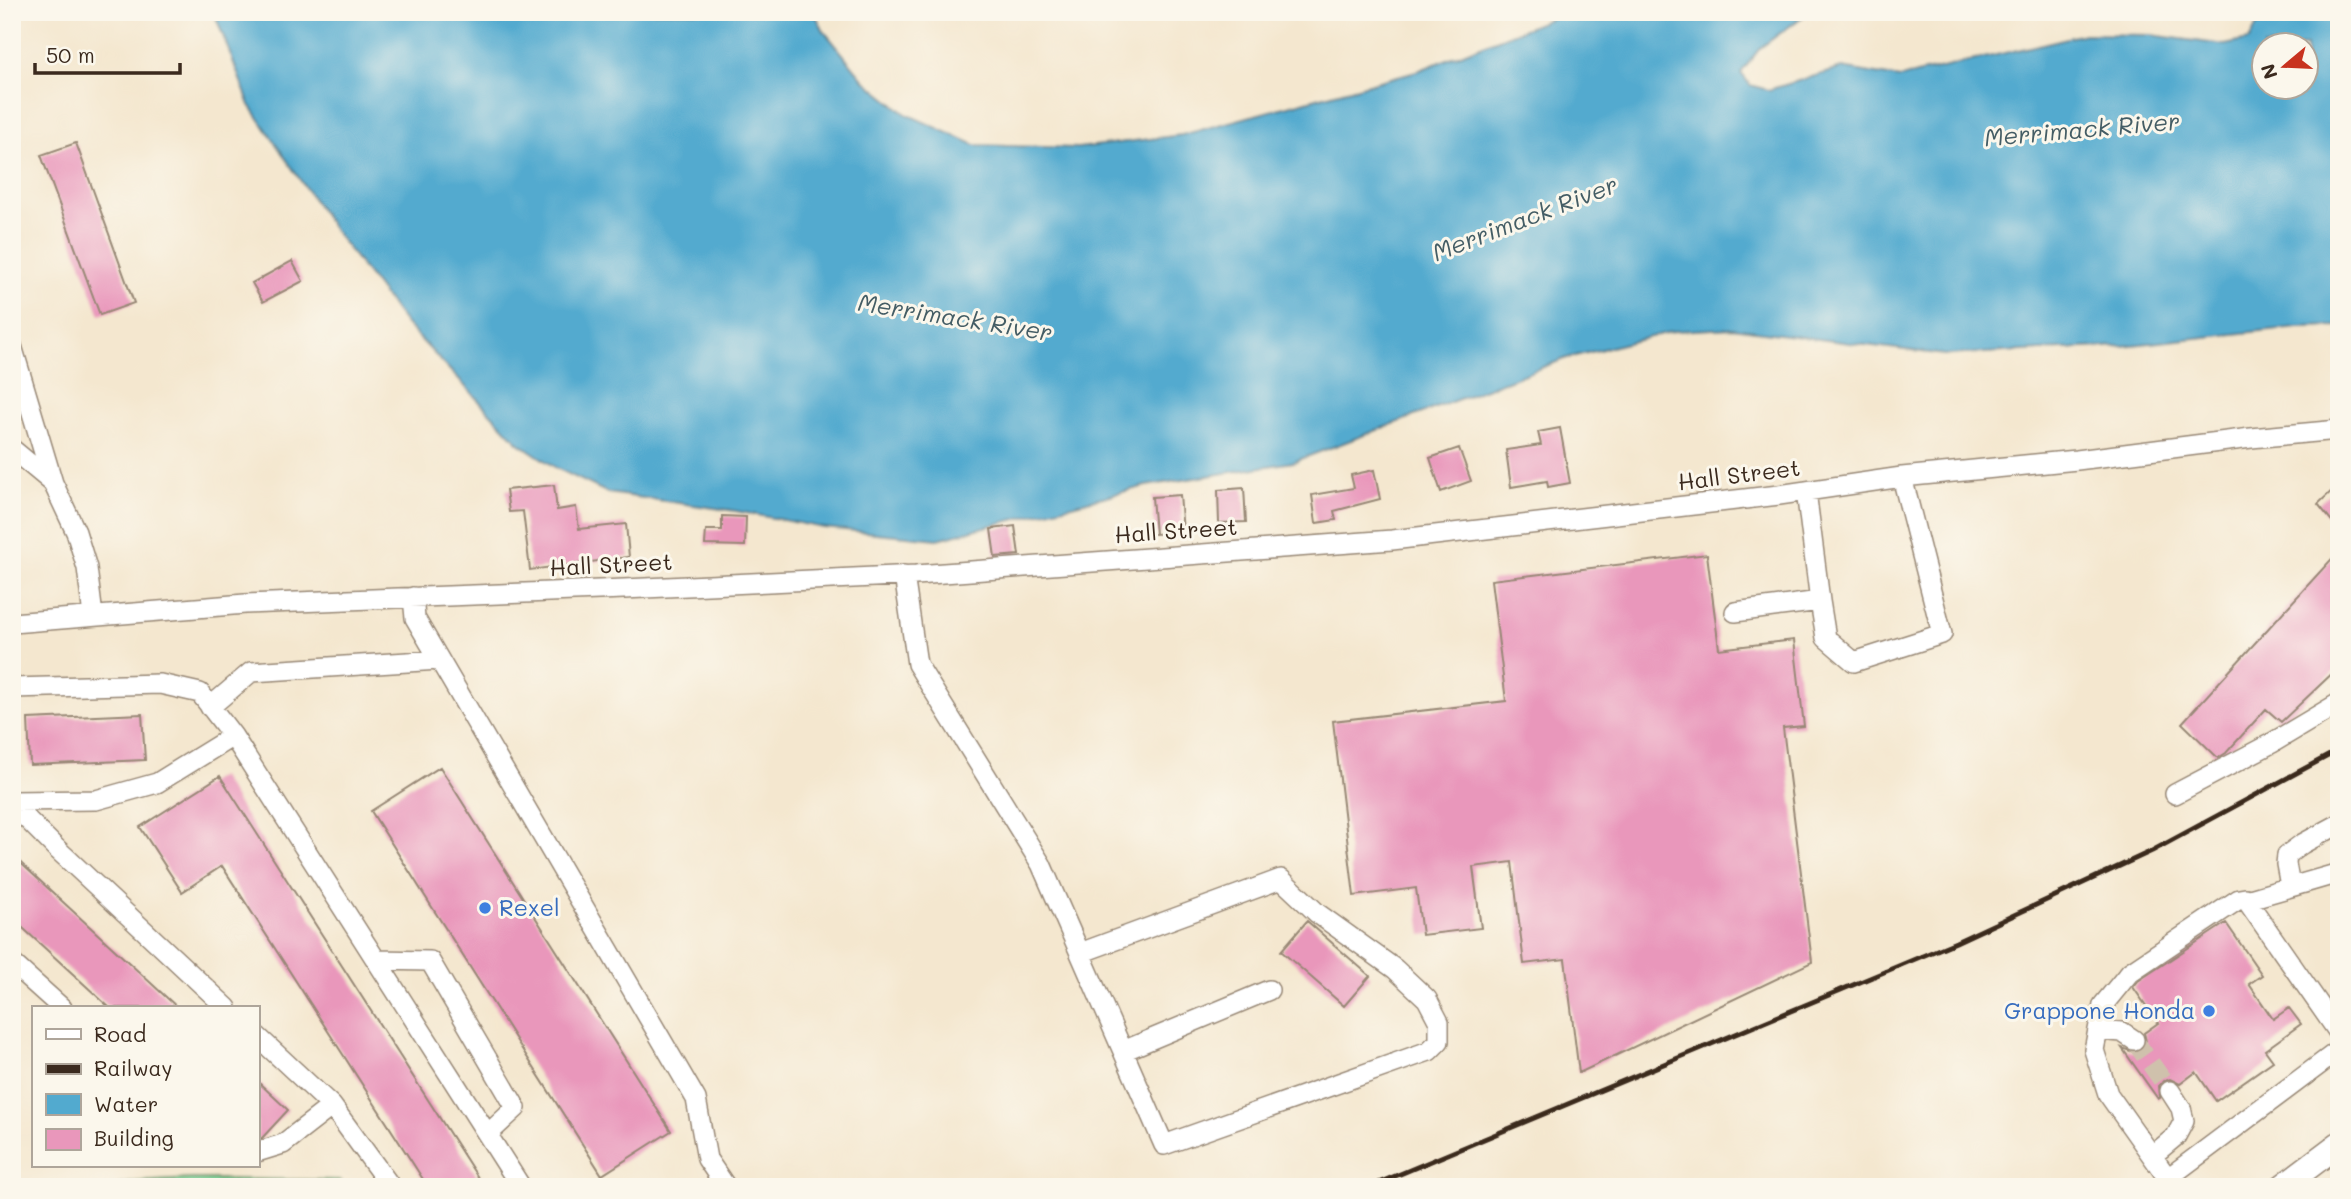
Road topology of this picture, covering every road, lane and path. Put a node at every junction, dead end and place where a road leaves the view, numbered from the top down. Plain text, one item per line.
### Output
1 (12, 346) edge
2 (2339, 430) edge
3 (12, 449) edge
4 (1902, 477) junction
5 (53, 483) junction
6 (1806, 491) junction
7 (904, 575) junction
8 (413, 597) junction
9 (1820, 601) junction
10 (1735, 612) dead end
11 (93, 616) junction
12 (12, 623) edge
13 (439, 660) junction
14 (12, 688) edge
15 (2339, 702) edge
16 (210, 707) junction
17 (233, 736) junction
18 (2175, 794) dead end
19 (12, 802) edge
20 (2339, 824) edge
21 (2339, 873) edge
22 (2290, 886) junction
23 (2246, 900) junction
24 (1080, 953) junction
25 (376, 960) junction
26 (12, 963) edge
27 (1269, 990) dead end
28 (60, 1006) edge
29 (225, 1006) edge
30 (2098, 1030) junction
31 (2339, 1033) edge
32 (259, 1038) edge
33 (2134, 1040) tunnel mouth
34 (2339, 1050) edge
35 (1123, 1051) junction
36 (2170, 1091) tunnel mouth
37 (332, 1106) junction
38 (488, 1134) junction
39 (2339, 1144) edge
40 (259, 1151) edge
41 (2152, 1156) junction
42 (2171, 1182) edge
43 (391, 1187) edge
44 (521, 1187) edge
45 (726, 1187) edge
46 (2282, 1187) edge

1 - 5 street
2 - 4 street, Hall Street
3 - 5 street
4 - 6 street, Hall Street
4 - 9 street
5 - 11 street
6 - 7 street, Hall Street
6 - 9 street
7 - 8 street, Hall Street
7 - 24 street
8 - 11 street, Hall Street
8 - 13 street
9 - 10 street
11 - 12 street, Hall Street
13 - 16 street
13 - 45 street
14 - 16 street
15 - 18 street
16 - 17 street
17 - 19 street
17 - 25 street
19 - 29 street
20 - 22 street
21 - 22 street
22 - 23 street
23 - 30 street
23 - 31 street
24 - 35 street
24 - 35 street
25 - 38 street
25 - 38 street
26 - 28 street
27 - 35 street
30 - 33 street
30 - 41 street
32 - 37 street
34 - 42 street
36 - 41 street
37 - 40 street
37 - 43 street
38 - 44 street
39 - 46 main road
41 - 42 street

